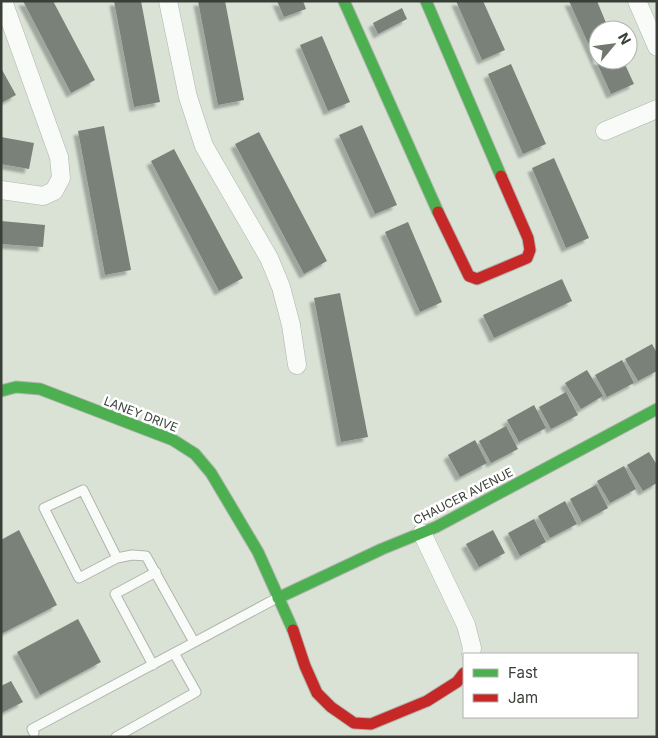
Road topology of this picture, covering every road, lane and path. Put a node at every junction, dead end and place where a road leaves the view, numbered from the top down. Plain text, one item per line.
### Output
1 (3, 1) edge
2 (168, 1) edge
3 (426, 1) edge
4 (637, 1) edge
5 (349, 3) edge
6 (657, 46) edge
7 (657, 109) edge
8 (605, 131) dead end
9 (1, 190) edge
10 (297, 365) dead end
11 (1, 391) edge
12 (657, 409) edge
13 (422, 533) junction
14 (117, 558) junction
15 (156, 572) junction
16 (278, 598) junction
17 (194, 642) junction
18 (174, 653) junction
19 (471, 653) edge
20 (153, 665) junction
21 (463, 674) edge
22 (34, 733) dead end
23 (116, 737) edge

1 - 9 street
2 - 10 street
3 - 5 street
4 - 6 street
7 - 8 street
11 - 16 street, LANEY DRIVE
12 - 13 street, CHAUCER AVENUE
13 - 16 street, CHAUCER AVENUE
13 - 19 street
14 - 14 lane
14 - 15 lane
15 - 17 lane
15 - 20 lane
16 - 17 lane
16 - 21 street, LANEY DRIVE
17 - 18 lane
18 - 20 lane
18 - 23 lane
20 - 22 lane

